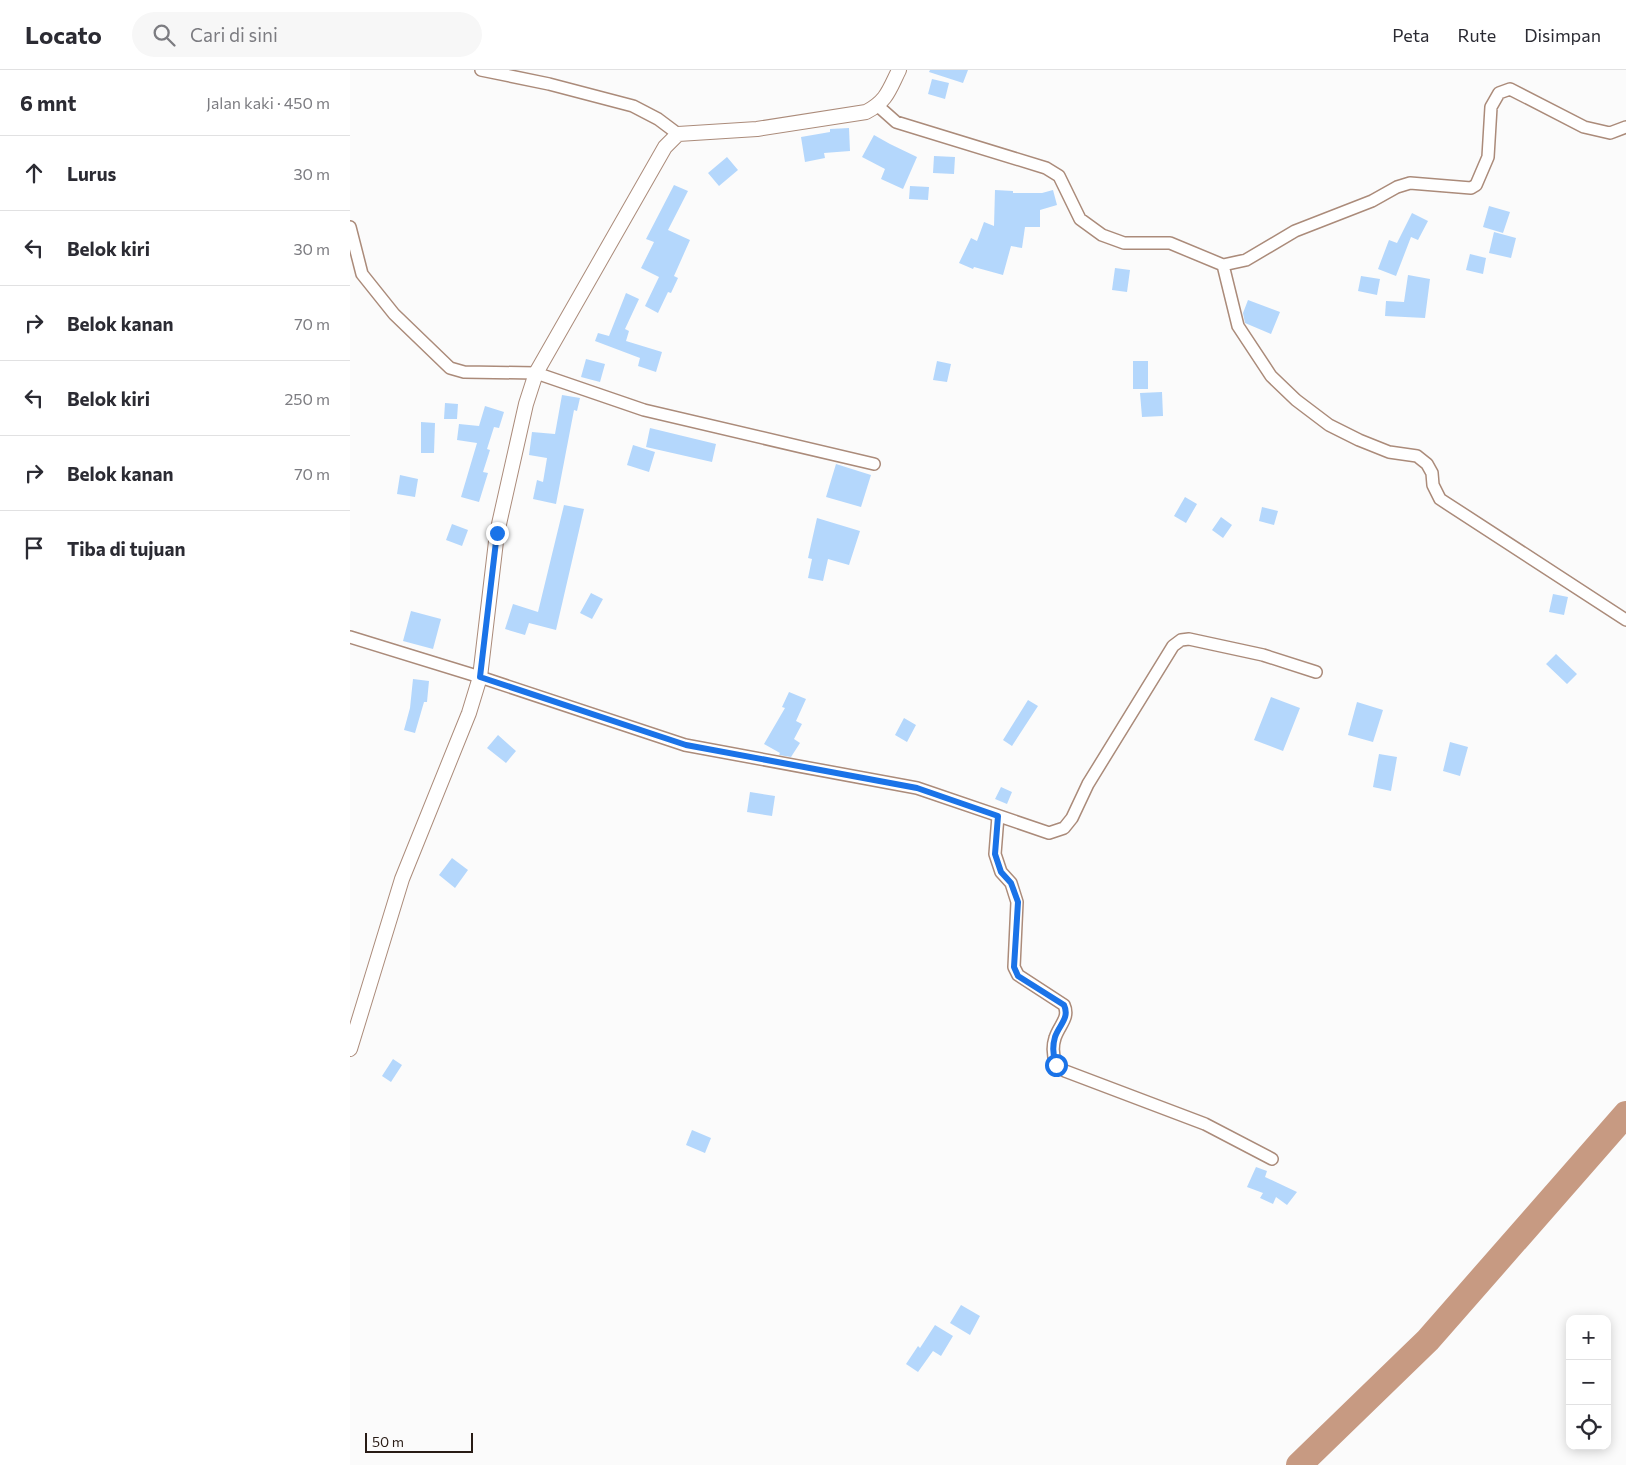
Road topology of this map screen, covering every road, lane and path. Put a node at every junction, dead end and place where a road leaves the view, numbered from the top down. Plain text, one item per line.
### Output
1 (480, 70) edge
2 (899, 70) edge
3 (878, 106) junction
4 (1626, 127) edge
5 (678, 134) junction
6 (350, 227) edge
7 (1222, 264) junction
8 (536, 373) junction
9 (874, 464) dead end
10 (1626, 620) edge
11 (350, 637) edge
12 (1316, 672) dead end
13 (480, 677) junction
14 (998, 816) junction
15 (350, 1049) edge
16 (1272, 1159) dead end

1 - 5 street
2 - 3 street
3 - 5 street
3 - 7 street
4 - 7 street
5 - 8 street
6 - 8 street
7 - 10 street
8 - 9 street
8 - 13 street
11 - 13 street
12 - 14 street
13 - 14 street
13 - 15 street
14 - 16 street

